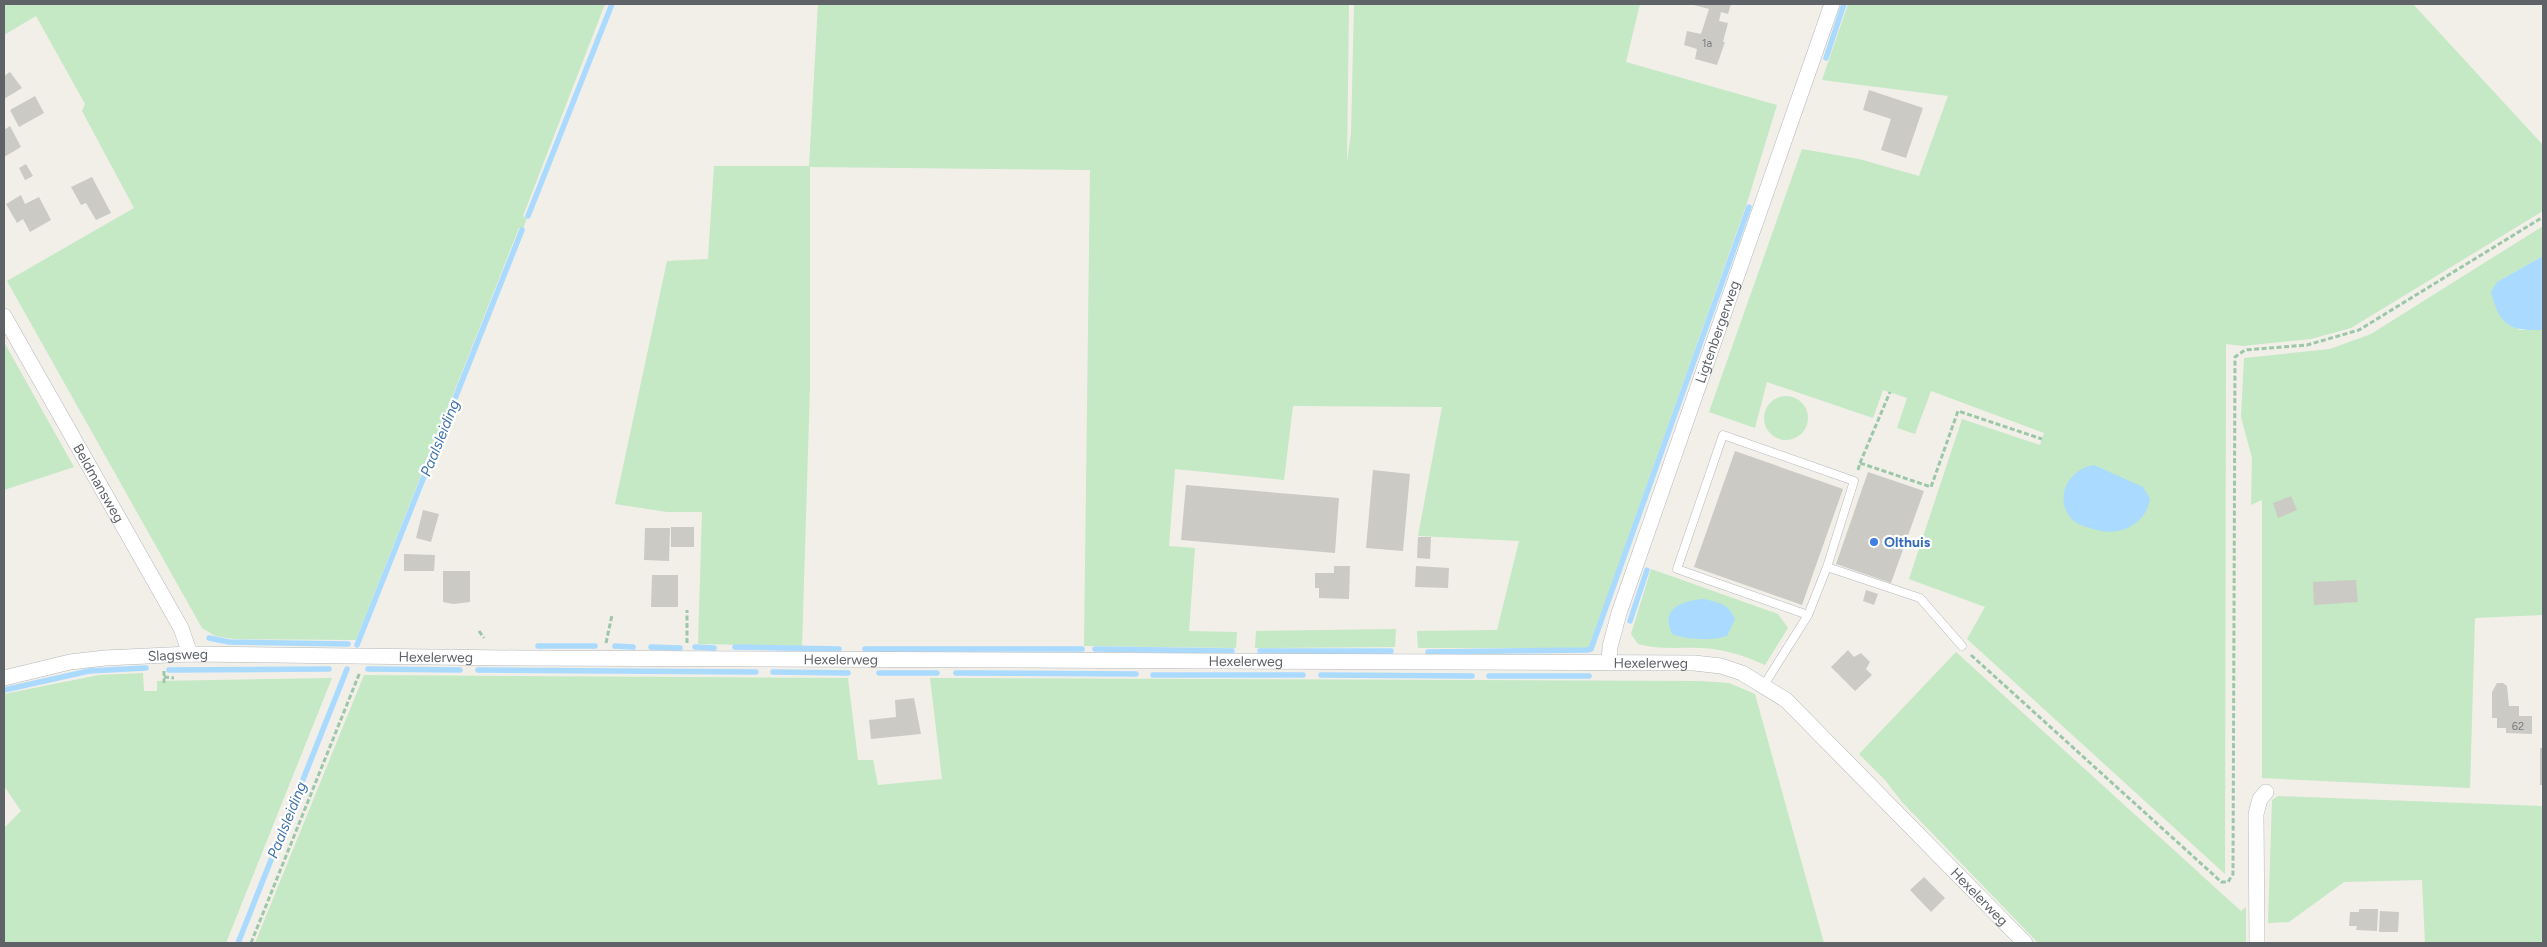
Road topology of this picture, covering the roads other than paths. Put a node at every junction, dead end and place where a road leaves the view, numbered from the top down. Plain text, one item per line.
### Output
1 (1832, 4) edge
2 (4, 316) edge
3 (1827, 567) junction
4 (1808, 615) junction
5 (1962, 646) road end
6 (190, 654) junction
7 (360, 657) joint
8 (1609, 662) junction
9 (4, 678) edge
10 (1764, 685) junction
11 (2266, 792) dead end
12 (2025, 943) edge
13 (2256, 943) edge

1 - 8 street, Ligtenbergerweg
2 - 6 street, Beldmansweg
3 - 4 lane
3 - 4 lane
3 - 5 lane
4 - 10 lane
6 - 7 street, Slagsweg
6 - 9 street, Slagsweg
7 - 8 street, Hexelerweg
8 - 10 street, Hexelerweg
10 - 12 street, Hexelerweg
11 - 13 street

